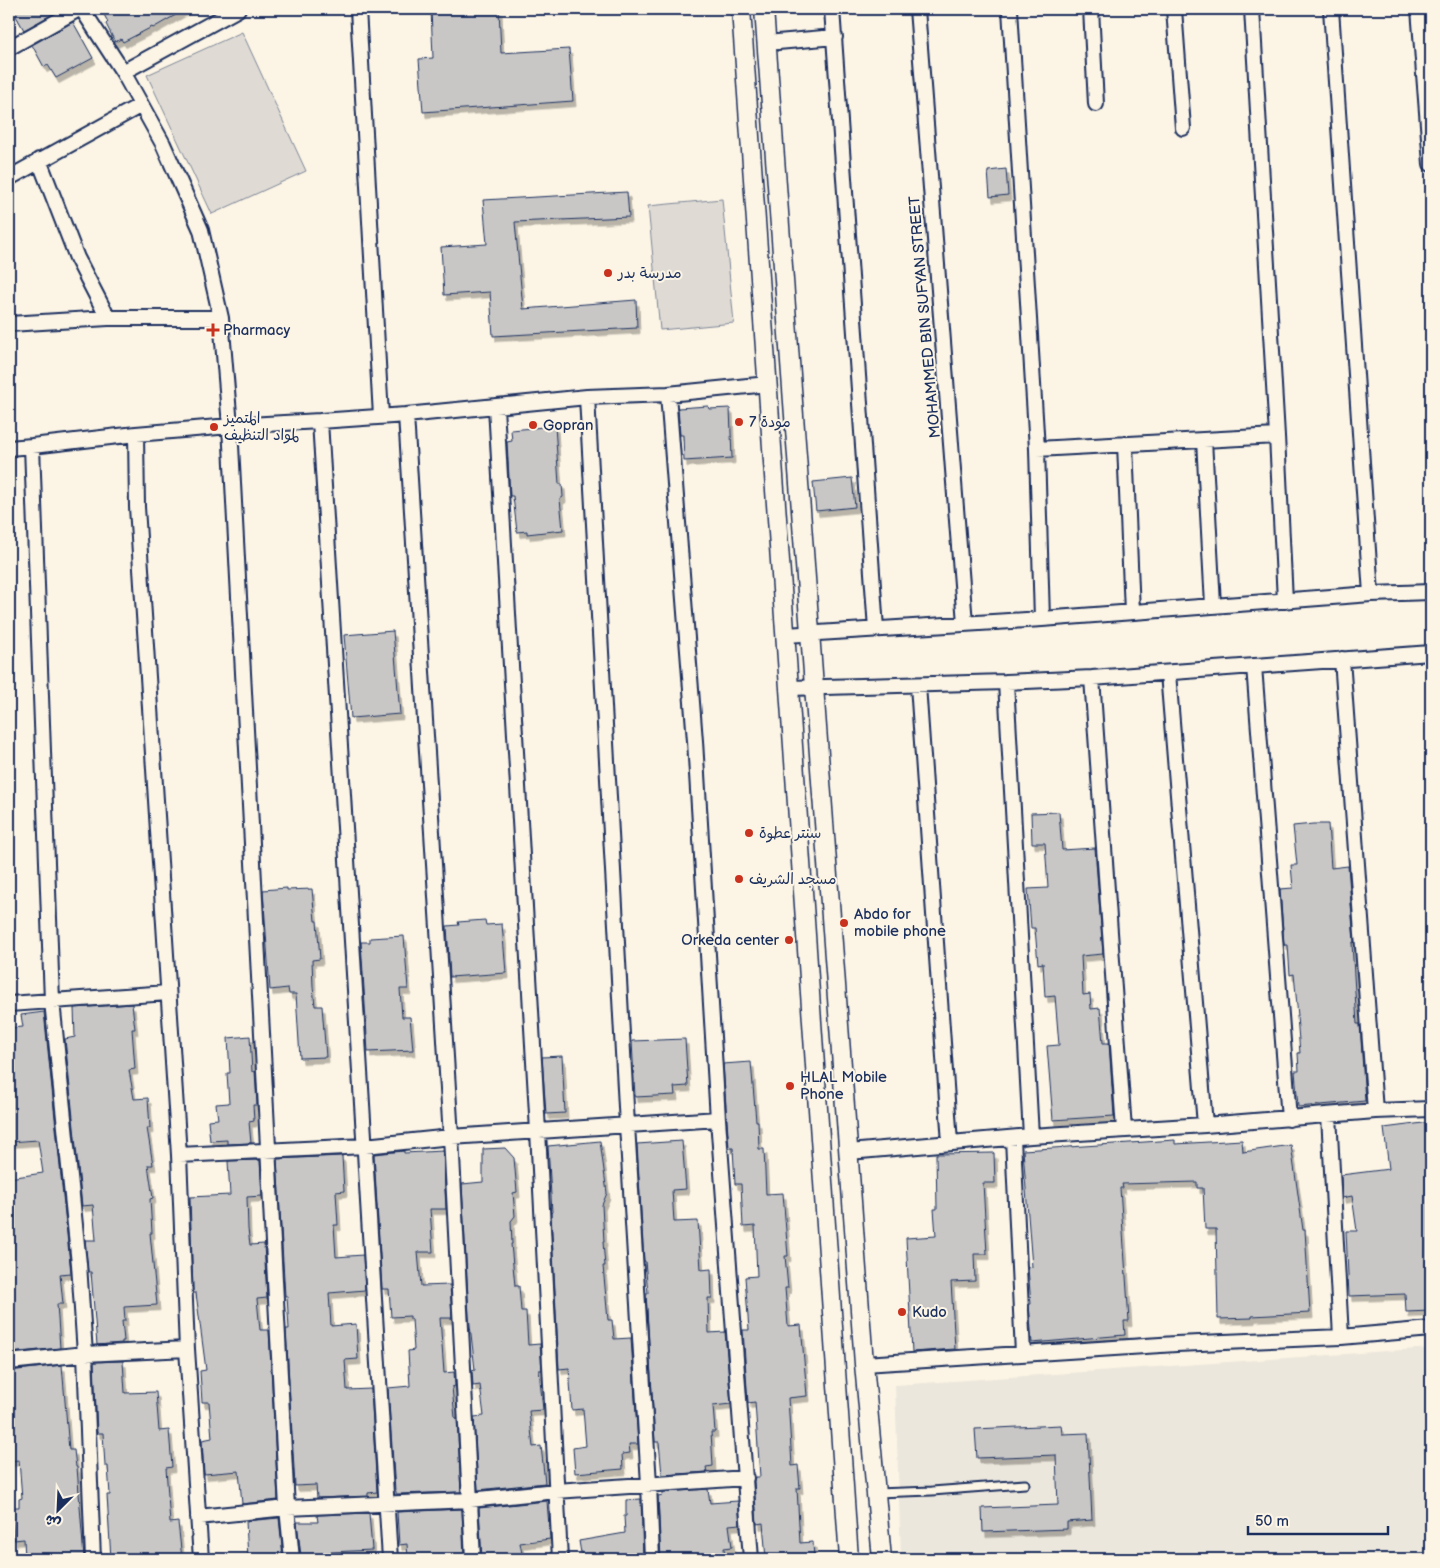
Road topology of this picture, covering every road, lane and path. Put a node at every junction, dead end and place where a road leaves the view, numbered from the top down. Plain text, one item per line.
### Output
1 (80, 9) edge
2 (238, 9) edge
3 (358, 9) edge
4 (741, 9) edge
5 (764, 9) edge
6 (832, 9) edge
7 (917, 9) edge
8 (1010, 9) edge
9 (1091, 9) edge
10 (1174, 9) edge
11 (1252, 9) edge
12 (1331, 9) edge
13 (1419, 9) edge
14 (835, 37) junction
15 (766, 43) junction
16 (9, 48) edge
17 (123, 72) junction
18 (1096, 104) dead end
19 (141, 105) junction
20 (1183, 128) dead end
21 (39, 160) junction
22 (1431, 164) edge
23 (9, 178) edge
24 (108, 318) junction
25 (221, 318) junction
26 (9, 324) edge
27 (768, 384) junction
28 (668, 394) junction
29 (587, 397) junction
30 (496, 407) junction
31 (406, 415) junction
32 (381, 416) junction
33 (320, 421) junction
34 (230, 426) junction
35 (136, 434) junction
36 (1277, 436) junction
37 (1204, 440) junction
38 (1125, 444) junction
39 (32, 446) junction
40 (9, 448) edge
41 (1036, 449) junction
42 (1431, 592) edge
43 (1371, 594) junction
44 (1285, 601) junction
45 (1213, 605) junction
46 (1132, 612) junction
47 (1042, 619) junction
48 (965, 623) junction
49 (876, 629) junction
50 (811, 633) junction
51 (786, 635) junction
52 (1431, 653) edge
53 (1342, 659) junction
54 (1254, 666) junction
55 (1168, 673) junction
56 (1092, 678) junction
57 (1006, 682) junction
58 (918, 685) junction
59 (814, 686) junction
60 (789, 688) junction
61 (168, 993) junction
62 (52, 1001) junction
63 (9, 1004) edge
64 (1431, 1109) edge
65 (1375, 1111) junction
66 (1329, 1115) junction
67 (718, 1119) junction
68 (1289, 1119) junction
69 (627, 1125) junction
70 (1205, 1126) junction
71 (1124, 1130) junction
72 (538, 1131) junction
73 (1031, 1136) junction
74 (451, 1137) junction
75 (1013, 1138) junction
76 (950, 1143) junction
77 (365, 1146) junction
78 (267, 1150) junction
79 (849, 1152) junction
80 (179, 1155) junction
81 (1431, 1329) edge
82 (1341, 1336) junction
83 (187, 1349) junction
84 (86, 1354) junction
85 (1024, 1354) junction
86 (9, 1362) edge
87 (864, 1364) junction
88 (746, 1478) junction
89 (649, 1484) junction
90 (1025, 1484) dead end
91 (556, 1491) junction
92 (876, 1493) junction
93 (470, 1500) junction
94 (387, 1503) junction
95 (287, 1508) junction
96 (198, 1517) junction
97 (93, 1559) edge
98 (201, 1559) edge
99 (292, 1559) edge
100 (390, 1559) edge
101 (473, 1559) edge
102 (560, 1559) edge
103 (652, 1559) edge
104 (751, 1559) edge
105 (849, 1559) edge
106 (882, 1559) edge

1 - 16 street
1 - 17 street
2 - 17 street
3 - 32 street
4 - 27 street
5 - 15 street
6 - 14 street
7 - 48 street, MOHAMMED BIN SUFYAN STREET
8 - 41 street
9 - 18 street
10 - 20 street
11 - 36 street
12 - 43 street
13 - 22 street
14 - 15 street
14 - 49 street
15 - 50 street
17 - 19 street
19 - 21 street
19 - 25 street
21 - 23 street
21 - 24 street
24 - 25 street
24 - 26 street
25 - 34 street
27 - 28 street
27 - 51 street
28 - 29 street
28 - 67 street
29 - 30 street
29 - 69 street
30 - 31 street
30 - 72 street
31 - 32 street
31 - 74 street
32 - 33 street
33 - 34 street
33 - 77 street
34 - 35 street
34 - 78 street
35 - 39 street
35 - 61 street
36 - 37 street
36 - 44 street
37 - 38 street
37 - 45 street
38 - 41 street
38 - 46 street
39 - 40 street
39 - 62 street
41 - 47 street
42 - 43 street
43 - 44 street
44 - 45 street
45 - 46 street
46 - 47 street
47 - 48 street
48 - 49 street
49 - 50 street
50 - 51 street
50 - 59 street
51 - 60 street
52 - 53 street
53 - 54 street
53 - 65 street
54 - 55 street
54 - 68 street
55 - 56 street
55 - 70 street
56 - 57 street
56 - 71 street
57 - 58 street
57 - 73 street
58 - 59 street
58 - 76 street
59 - 60 street
59 - 79 street
60 - 105 street
61 - 62 street
61 - 80 street
62 - 63 street
62 - 84 street
64 - 65 street
65 - 66 street
66 - 68 street
66 - 82 street
67 - 69 street
67 - 88 street
68 - 70 street
69 - 72 street
69 - 89 street
70 - 71 street
71 - 73 street
72 - 74 street
72 - 91 street
73 - 75 street
74 - 77 street
74 - 93 street
75 - 76 street
75 - 85 street
76 - 79 street
77 - 78 street
77 - 94 street
78 - 80 street
78 - 95 street
79 - 87 street
80 - 83 street
81 - 82 street
82 - 85 street
83 - 84 street
83 - 96 street
84 - 86 street
84 - 97 street
85 - 87 street
87 - 92 street
88 - 89 street
88 - 104 street
89 - 91 street
89 - 103 street
90 - 92 lane
91 - 93 street
91 - 102 street
92 - 106 street
93 - 94 street
93 - 101 street
94 - 95 street
94 - 100 street
95 - 96 street
95 - 99 street
96 - 98 street

